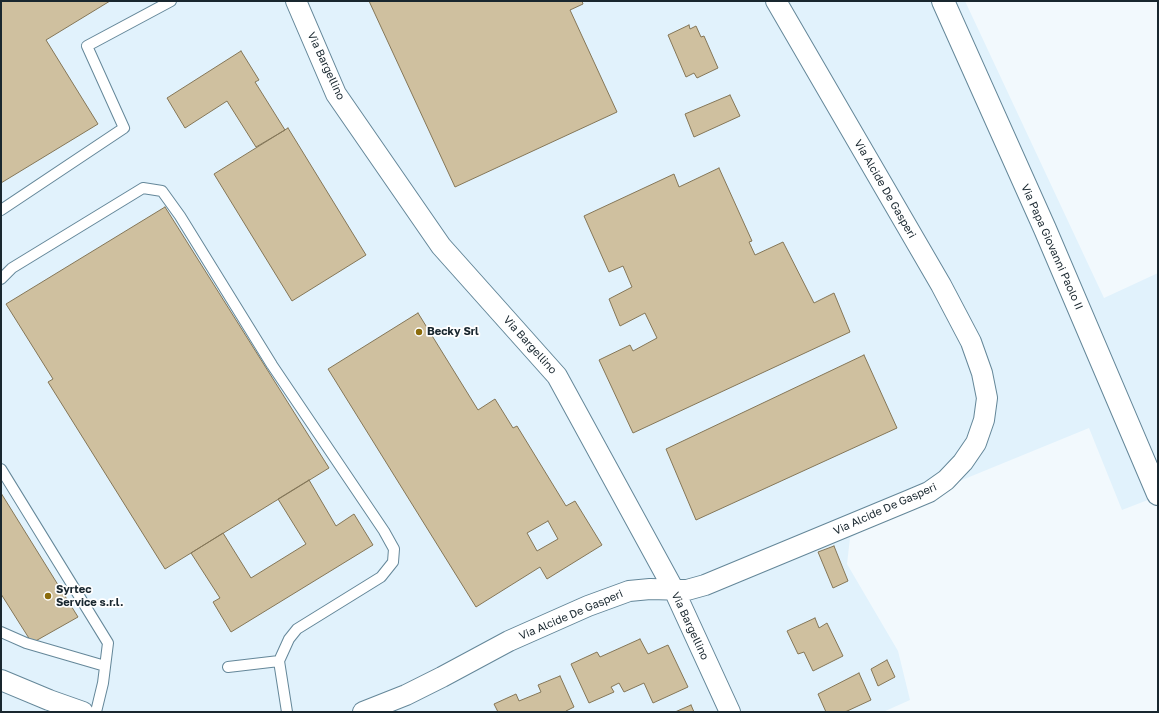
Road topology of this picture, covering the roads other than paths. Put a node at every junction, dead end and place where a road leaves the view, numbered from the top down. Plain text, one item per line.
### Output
1 (171, 1) edge
2 (296, 1) edge
3 (776, 1) edge
4 (943, 1) edge
5 (1, 210) edge
6 (1, 279) edge
7 (1, 469) edge
8 (1158, 494) edge
9 (674, 590) junction
10 (1, 632) edge
11 (279, 661) junction
12 (105, 666) junction
13 (228, 667) dead end
14 (1, 680) edge
15 (83, 712) edge
16 (96, 712) edge
17 (287, 712) edge
18 (363, 712) edge
19 (730, 712) edge

1 - 5 lane
2 - 9 street, Via Bargellino
3 - 9 street, Via Alcide De Gasperi
4 - 8 main road, Via Papa Giovanni Paolo II
6 - 11 lane
7 - 12 lane
9 - 18 street, Via Alcide De Gasperi
9 - 19 street, Via Bargellino
10 - 12 lane
11 - 13 lane
11 - 17 lane
12 - 16 lane
14 - 15 street

